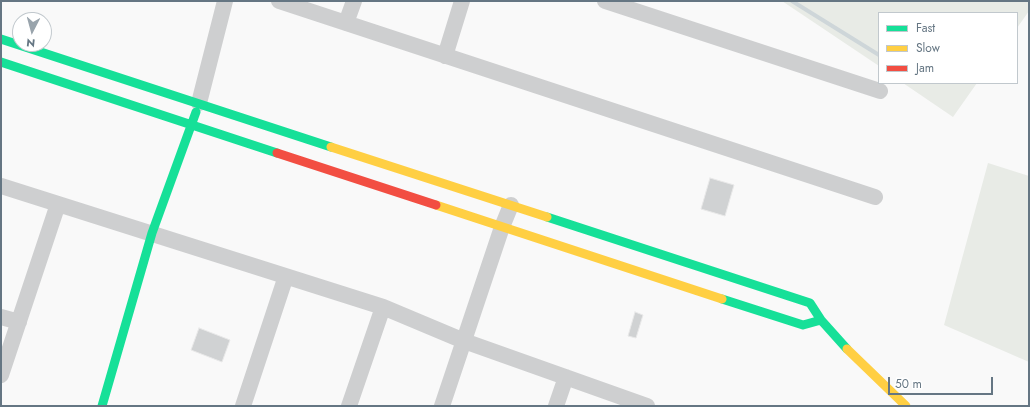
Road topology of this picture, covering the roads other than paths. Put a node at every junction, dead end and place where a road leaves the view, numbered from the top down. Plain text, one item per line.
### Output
1 (225, 1) edge
2 (280, 1) edge
3 (354, 1) edge
4 (462, 1) edge
5 (605, 1) edge
6 (346, 23) junction
7 (1, 39) edge
8 (445, 56) junction
9 (1, 62) edge
10 (880, 91) dead end
11 (199, 103) junction
12 (192, 125) junction
13 (1, 186) edge
14 (875, 197) dead end
15 (58, 204) junction
16 (511, 205) junction
17 (502, 227) junction
18 (152, 234) junction
19 (286, 276) junction
20 (383, 307) junction
21 (1, 317) edge
22 (821, 320) junction
23 (19, 322) junction
24 (464, 341) junction
25 (1, 375) edge
26 (566, 377) junction
27 (638, 404) edge
28 (102, 406) edge
29 (243, 406) edge
30 (349, 406) edge
31 (442, 406) edge
32 (556, 406) edge
33 (906, 406) edge

1 - 11 street
2 - 6 street
3 - 6 street
4 - 8 street
5 - 10 street
6 - 8 street
7 - 11 street
8 - 14 street
9 - 12 street
11 - 12 street
11 - 16 street
12 - 17 street
12 - 18 street
13 - 15 street
15 - 18 street
15 - 23 street
16 - 17 street
16 - 22 street
17 - 22 street
17 - 24 street
18 - 19 street
18 - 28 street
19 - 20 street
19 - 29 street
20 - 24 street
20 - 30 street
21 - 23 street
22 - 33 street
23 - 25 street
24 - 26 street
24 - 31 street
26 - 27 street
26 - 32 street

